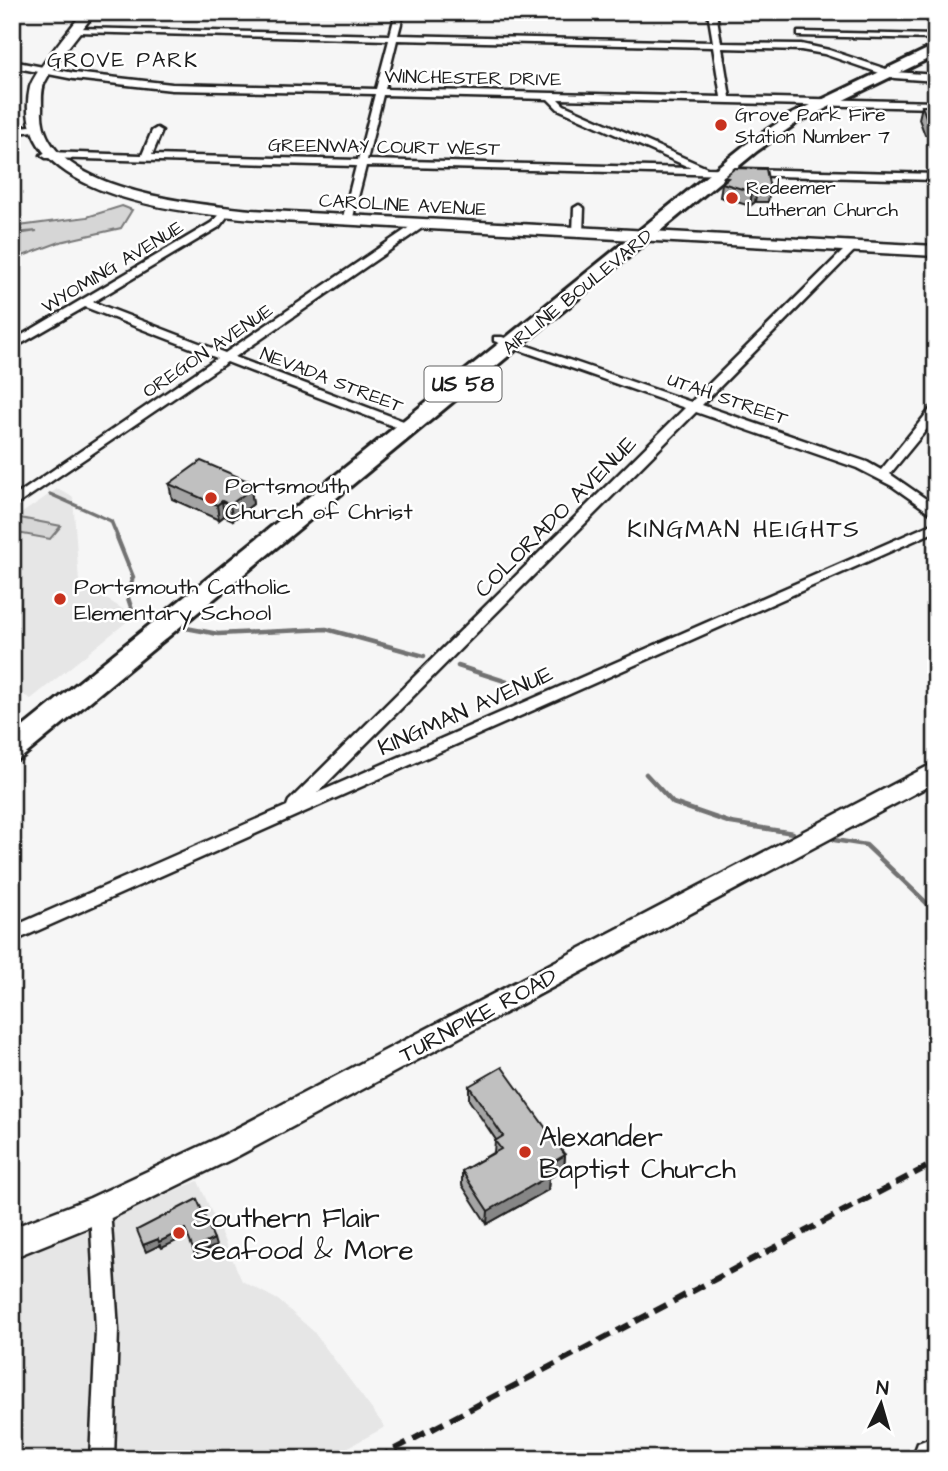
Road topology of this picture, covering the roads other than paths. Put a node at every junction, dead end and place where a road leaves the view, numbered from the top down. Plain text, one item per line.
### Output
1 (89, 12) edge
2 (400, 12) edge
3 (712, 12) edge
4 (77, 30) junction
5 (801, 34) dead end
6 (394, 37) junction
7 (936, 39) edge
8 (718, 45) junction
9 (936, 49) edge
10 (12, 64) edge
11 (881, 71) junction
12 (47, 72) junction
13 (936, 78) edge
14 (380, 93) junction
15 (551, 96) junction
16 (726, 100) junction
17 (817, 103) junction
18 (936, 105) edge
19 (30, 129) junction
20 (12, 131) edge
21 (157, 131) dead end
22 (46, 155) junction
23 (146, 157) junction
24 (362, 163) junction
25 (713, 172) junction
26 (936, 177) edge
27 (579, 208) dead end
28 (225, 213) junction
29 (346, 221) junction
30 (421, 224) junction
31 (578, 233) junction
32 (635, 236) junction
33 (853, 247) junction
34 (936, 251) edge
35 (85, 303) junction
36 (505, 342) junction
37 (12, 346) edge
38 (227, 358) junction
39 (693, 406) junction
40 (936, 410) edge
41 (402, 425) junction
42 (883, 475) junction
43 (12, 504) edge
44 (936, 513) edge
45 (936, 526) edge
46 (96, 673) junction
47 (12, 731) edge
48 (12, 751) edge
49 (936, 771) edge
50 (287, 814) junction
51 (12, 935) edge
52 (100, 1208) junction
53 (12, 1243) edge
54 (102, 1459) edge

1 - 4 street
2 - 6 street
3 - 8 street
4 - 6 street
4 - 12 street
5 - 7 street
6 - 8 street
6 - 14 street
7 - 11 main road, AIRLINE BOULEVARD / US 58
8 - 11 street
8 - 16 street
9 - 11 main road, AIRLINE BOULEVARD / US 58
10 - 12 street, WINCHESTER DRIVE
11 - 13 street
11 - 17 main road, AIRLINE BOULEVARD / US 58
12 - 14 street, WINCHESTER DRIVE
12 - 19 street
14 - 15 street, WINCHESTER DRIVE
14 - 24 street
15 - 16 street, WINCHESTER DRIVE
15 - 25 street
16 - 17 street, WINCHESTER DRIVE
17 - 18 street, WINCHESTER DRIVE
17 - 25 main road, AIRLINE BOULEVARD / US 58
19 - 20 street
19 - 22 street, CAROLINE AVENUE
21 - 23 street
22 - 23 street, GREENWAY COURT WEST
22 - 28 street, CAROLINE AVENUE
23 - 24 street, GREENWAY COURT WEST
24 - 25 street, GREENWAY COURT WEST
24 - 29 street
25 - 26 street, GREENWAY COURT WEST
25 - 32 main road, AIRLINE BOULEVARD / US 58
27 - 31 street
28 - 29 street, CAROLINE AVENUE
28 - 35 street, WYOMING AVENUE
29 - 30 street, CAROLINE AVENUE
30 - 31 street, CAROLINE AVENUE
30 - 38 street, OREGON AVENUE
31 - 32 street, CAROLINE AVENUE
32 - 33 street, CAROLINE AVENUE
32 - 36 main road, AIRLINE BOULEVARD / US 58
33 - 34 street, CAROLINE AVENUE
33 - 39 street, COLORADO AVENUE
35 - 37 street, WYOMING AVENUE
35 - 38 street, NEVADA STREET
36 - 39 street, UTAH STREET
36 - 41 main road, AIRLINE BOULEVARD / US 58
38 - 41 street, NEVADA STREET
38 - 43 street, OREGON AVENUE
39 - 42 street, UTAH STREET
39 - 50 street, COLORADO AVENUE
40 - 42 street
41 - 46 main road, AIRLINE BOULEVARD / US 58
42 - 44 street, UTAH STREET
45 - 50 street, KINGMAN AVENUE
46 - 47 main road, AIRLINE BOULEVARD / US 58
46 - 48 main road, AIRLINE BOULEVARD / US 58
49 - 52 street, TURNPIKE ROAD
50 - 51 street, KINGMAN AVENUE
52 - 53 street, TURNPIKE ROAD
52 - 54 street

